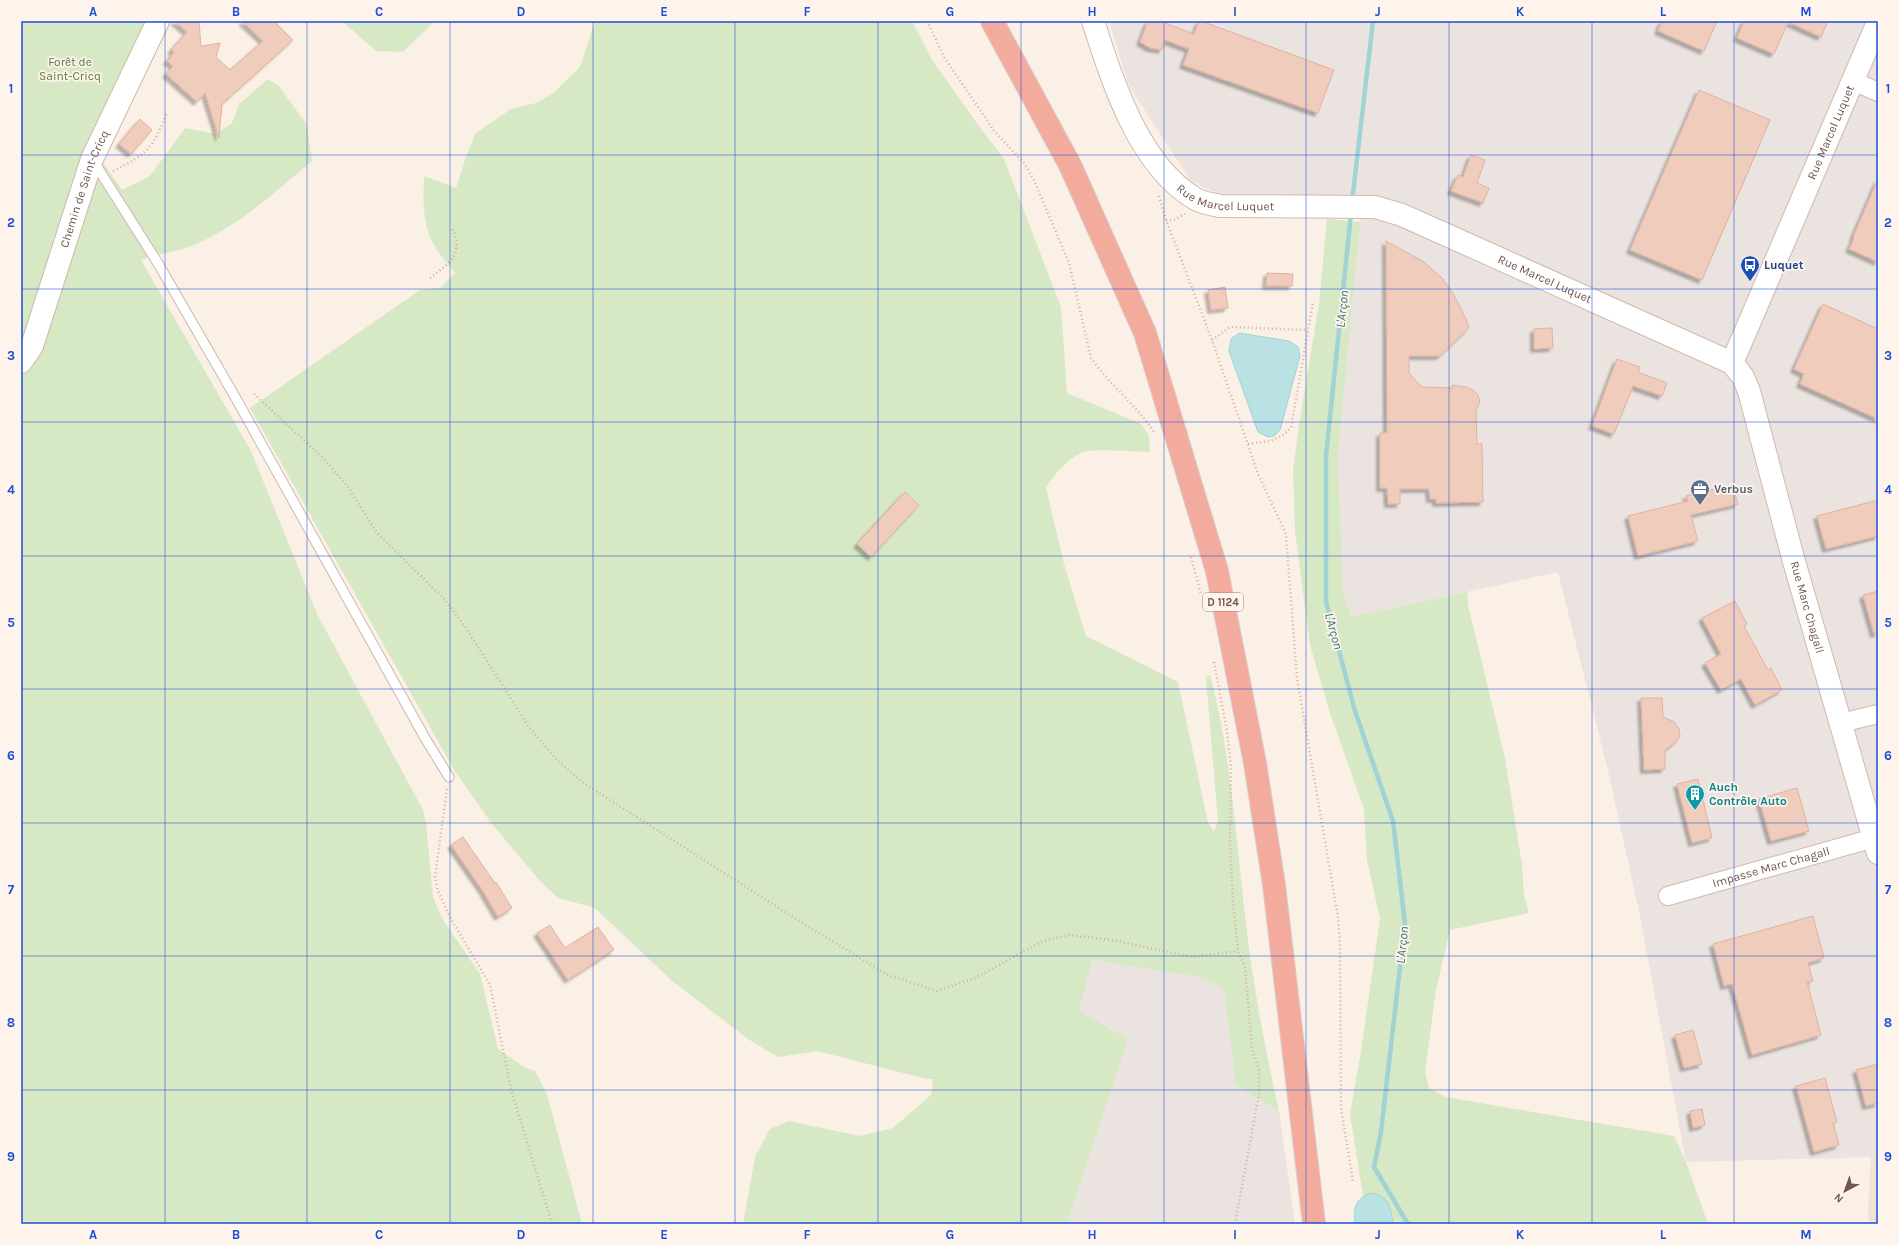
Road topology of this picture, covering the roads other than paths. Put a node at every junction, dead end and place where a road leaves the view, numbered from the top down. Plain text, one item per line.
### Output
1 (158, 21) edge
2 (992, 21) edge
3 (1093, 21) edge
4 (1878, 22) edge
5 (1853, 81) junction
6 (1878, 92) edge
7 (97, 167) junction
8 (21, 362) edge
9 (1732, 363) junction
10 (1878, 714) edge
11 (1841, 723) junction
12 (449, 776) road end
13 (1876, 846) edge
14 (1668, 896) dead end
15 (1314, 1224) edge

1 - 7 street, Chemin de Saint-Cricq
2 - 15 highway, D 1124
3 - 9 street, Rue Marcel Luquet
4 - 5 street, Rue Marcel Luquet
5 - 6 street
5 - 9 street, Rue Marcel Luquet
7 - 8 street, Chemin de Saint-Cricq
7 - 12 lane
9 - 11 street, Rue Marc Chagall
10 - 11 street
11 - 13 street, Rue Marc Chagall
13 - 14 street, Impasse Marc Chagall

